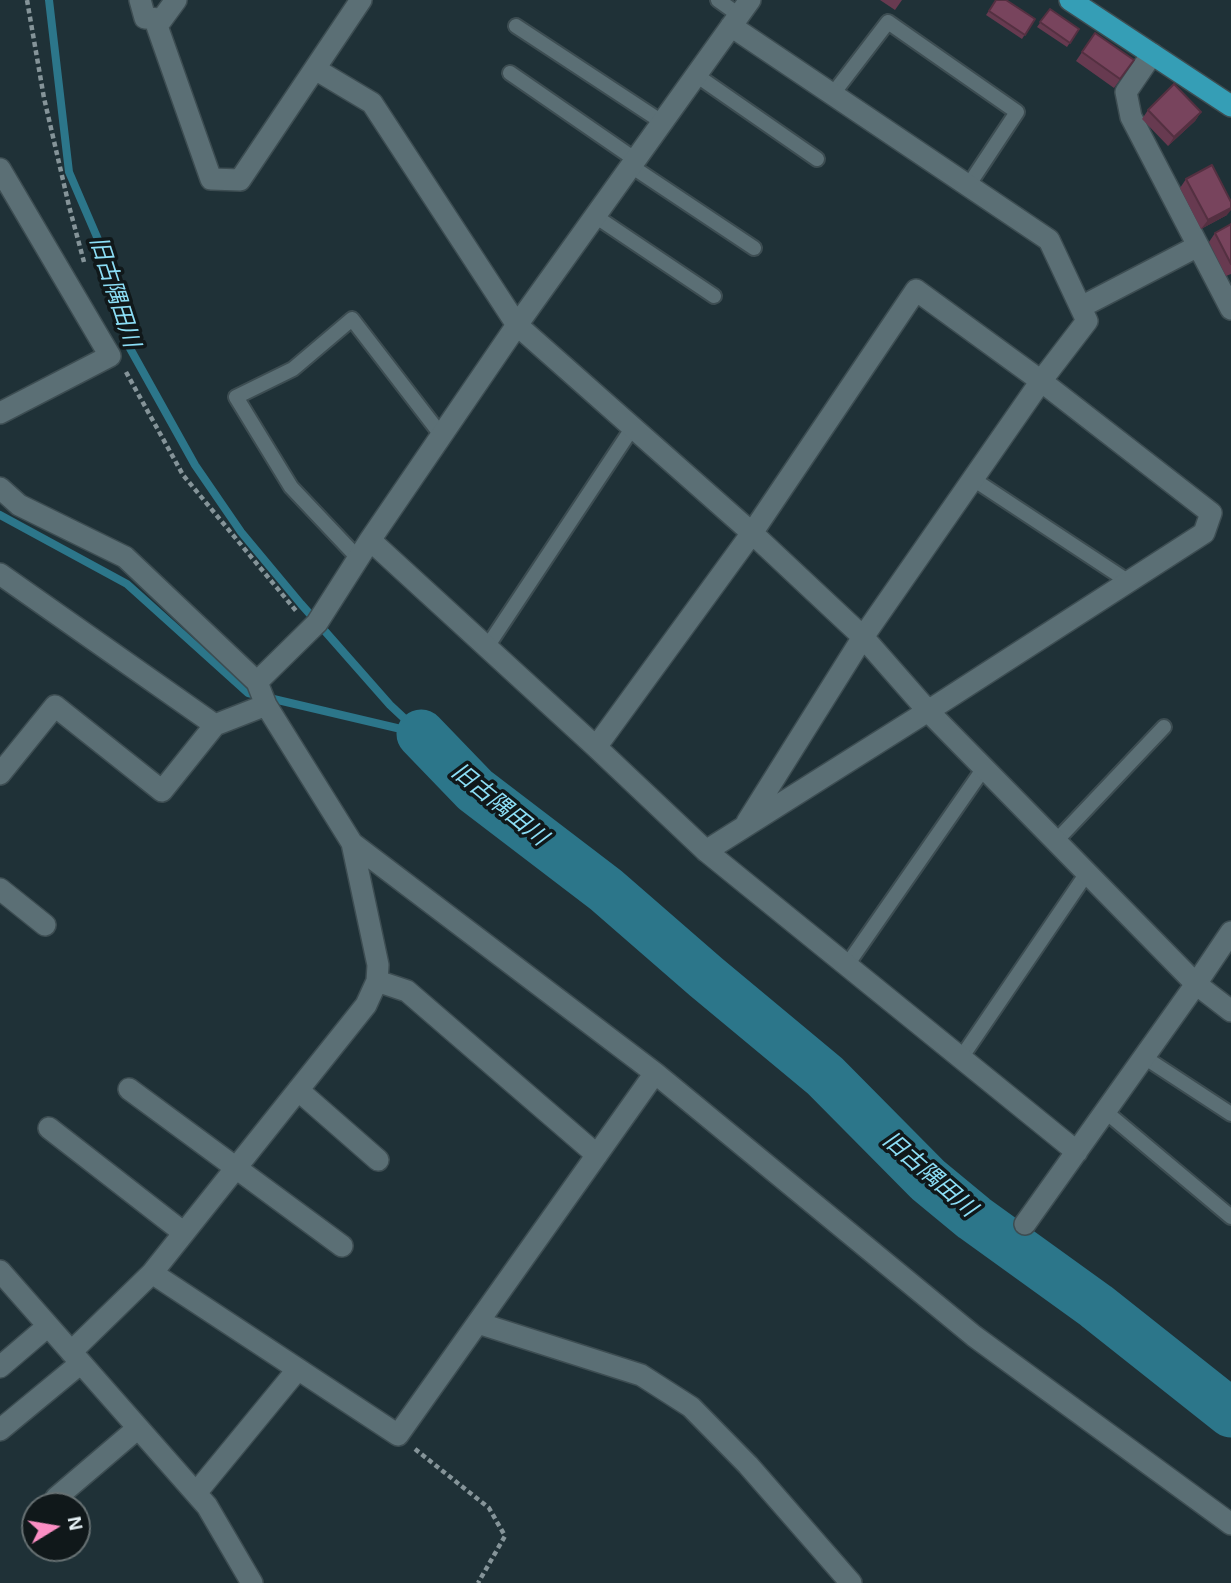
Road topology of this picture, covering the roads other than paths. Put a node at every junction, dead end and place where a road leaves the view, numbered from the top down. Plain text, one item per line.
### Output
1 (140, 0) edge
2 (176, 0) edge
3 (361, 0) edge
4 (718, 0) edge
5 (1070, 0) edge
6 (740, 13) edge
7 (162, 19) junction
8 (516, 26) dead end
9 (1152, 54) junction
10 (314, 69) junction
11 (510, 73) dead end
12 (696, 75) junction
13 (832, 94) junction
14 (1231, 106) edge
15 (663, 122) junction
16 (817, 159) dead end
17 (633, 163) junction
18 (0, 169) edge
19 (968, 186) junction
20 (595, 216) junction
21 (1198, 246) junction
22 (754, 248) dead end
23 (714, 296) dead end
24 (1080, 307) junction
25 (1231, 309) edge
26 (517, 325) junction
27 (1041, 381) junction
28 (0, 413) edge
29 (633, 428) junction
30 (442, 436) junction
31 (973, 479) junction
32 (0, 488) edge
33 (752, 533) junction
34 (364, 549) junction
35 (0, 574) edge
36 (1129, 582) junction
37 (863, 637) junction
38 (486, 647) junction
39 (257, 682) junction
40 (266, 705) junction
41 (928, 711) junction
42 (215, 724) junction
43 (1164, 727) dead end
44 (596, 747) junction
45 (984, 768) junction
46 (1, 770) edge
47 (744, 827) junction
48 (1056, 841) junction
49 (352, 843) junction
50 (706, 850) junction
51 (1087, 873) junction
52 (0, 889) edge
53 (45, 925) dead end
54 (1231, 932) edge
55 (847, 965) junction
56 (377, 981) junction
57 (1196, 984) junction
58 (1231, 1011) edge
59 (1144, 1057) junction
60 (961, 1058) junction
61 (655, 1073) junction
62 (129, 1089) dead end
63 (298, 1090) junction
64 (1106, 1112) junction
65 (1231, 1114) edge
66 (49, 1128) dead end
67 (1077, 1152) junction
68 (597, 1155) junction
69 (378, 1160) dead end
70 (236, 1168) junction
71 (1231, 1217) edge
72 (1025, 1224) dead end
73 (184, 1233) junction
74 (342, 1246) dead end
75 (152, 1273) junction
76 (1, 1274) edge
77 (478, 1323) junction
78 (48, 1326) junction
79 (76, 1357) junction
80 (0, 1367) edge
81 (298, 1369) junction
82 (138, 1428) junction
83 (0, 1430) edge
84 (63, 1492) edge
85 (196, 1493) junction
86 (1231, 1524) edge
87 (251, 1583) edge
88 (851, 1583) edge

1 - 7 street
2 - 7 street
3 - 10 street
4 - 6 lane
5 - 9 main road
6 - 12 street
6 - 13 street
7 - 10 street
8 - 15 lane
9 - 14 main road
9 - 21 street
10 - 26 street
11 - 17 lane
12 - 15 street
12 - 16 lane
13 - 19 street
13 - 19 lane
15 - 17 street
17 - 20 street
17 - 22 lane
18 - 28 street
19 - 24 street
20 - 23 lane
20 - 26 street
21 - 24 street
21 - 25 street
24 - 27 street
26 - 29 street
26 - 30 street
27 - 31 street
27 - 33 street
27 - 36 street
29 - 33 street
29 - 38 lane
30 - 34 street
30 - 34 lane
31 - 36 lane
31 - 37 street
32 - 39 street
33 - 37 street
33 - 44 street
34 - 38 street
34 - 39 street
35 - 42 street
36 - 41 street
37 - 41 street
37 - 47 street
38 - 44 street
39 - 40 street
40 - 42 street
40 - 49 street
41 - 45 street
41 - 47 street
42 - 46 street
43 - 48 lane
44 - 50 street
45 - 48 street
45 - 55 lane
47 - 50 street
48 - 51 street
49 - 56 street
49 - 61 street
50 - 55 street
51 - 57 street
51 - 60 lane
52 - 53 street
54 - 57 street
55 - 60 street
56 - 63 street
56 - 68 street
57 - 58 street
57 - 59 street
59 - 64 street
59 - 65 lane
60 - 67 street
61 - 68 street
61 - 86 street
62 - 70 street
63 - 69 street
63 - 70 street
64 - 67 street
64 - 71 lane
66 - 73 street
67 - 72 street
68 - 77 street
70 - 73 street
70 - 74 street
73 - 75 street
75 - 79 street
75 - 81 street
76 - 78 street
77 - 81 street
77 - 88 street
78 - 79 street
78 - 80 street
79 - 82 street
79 - 83 street
81 - 85 street
82 - 84 street
82 - 85 street
85 - 87 street

